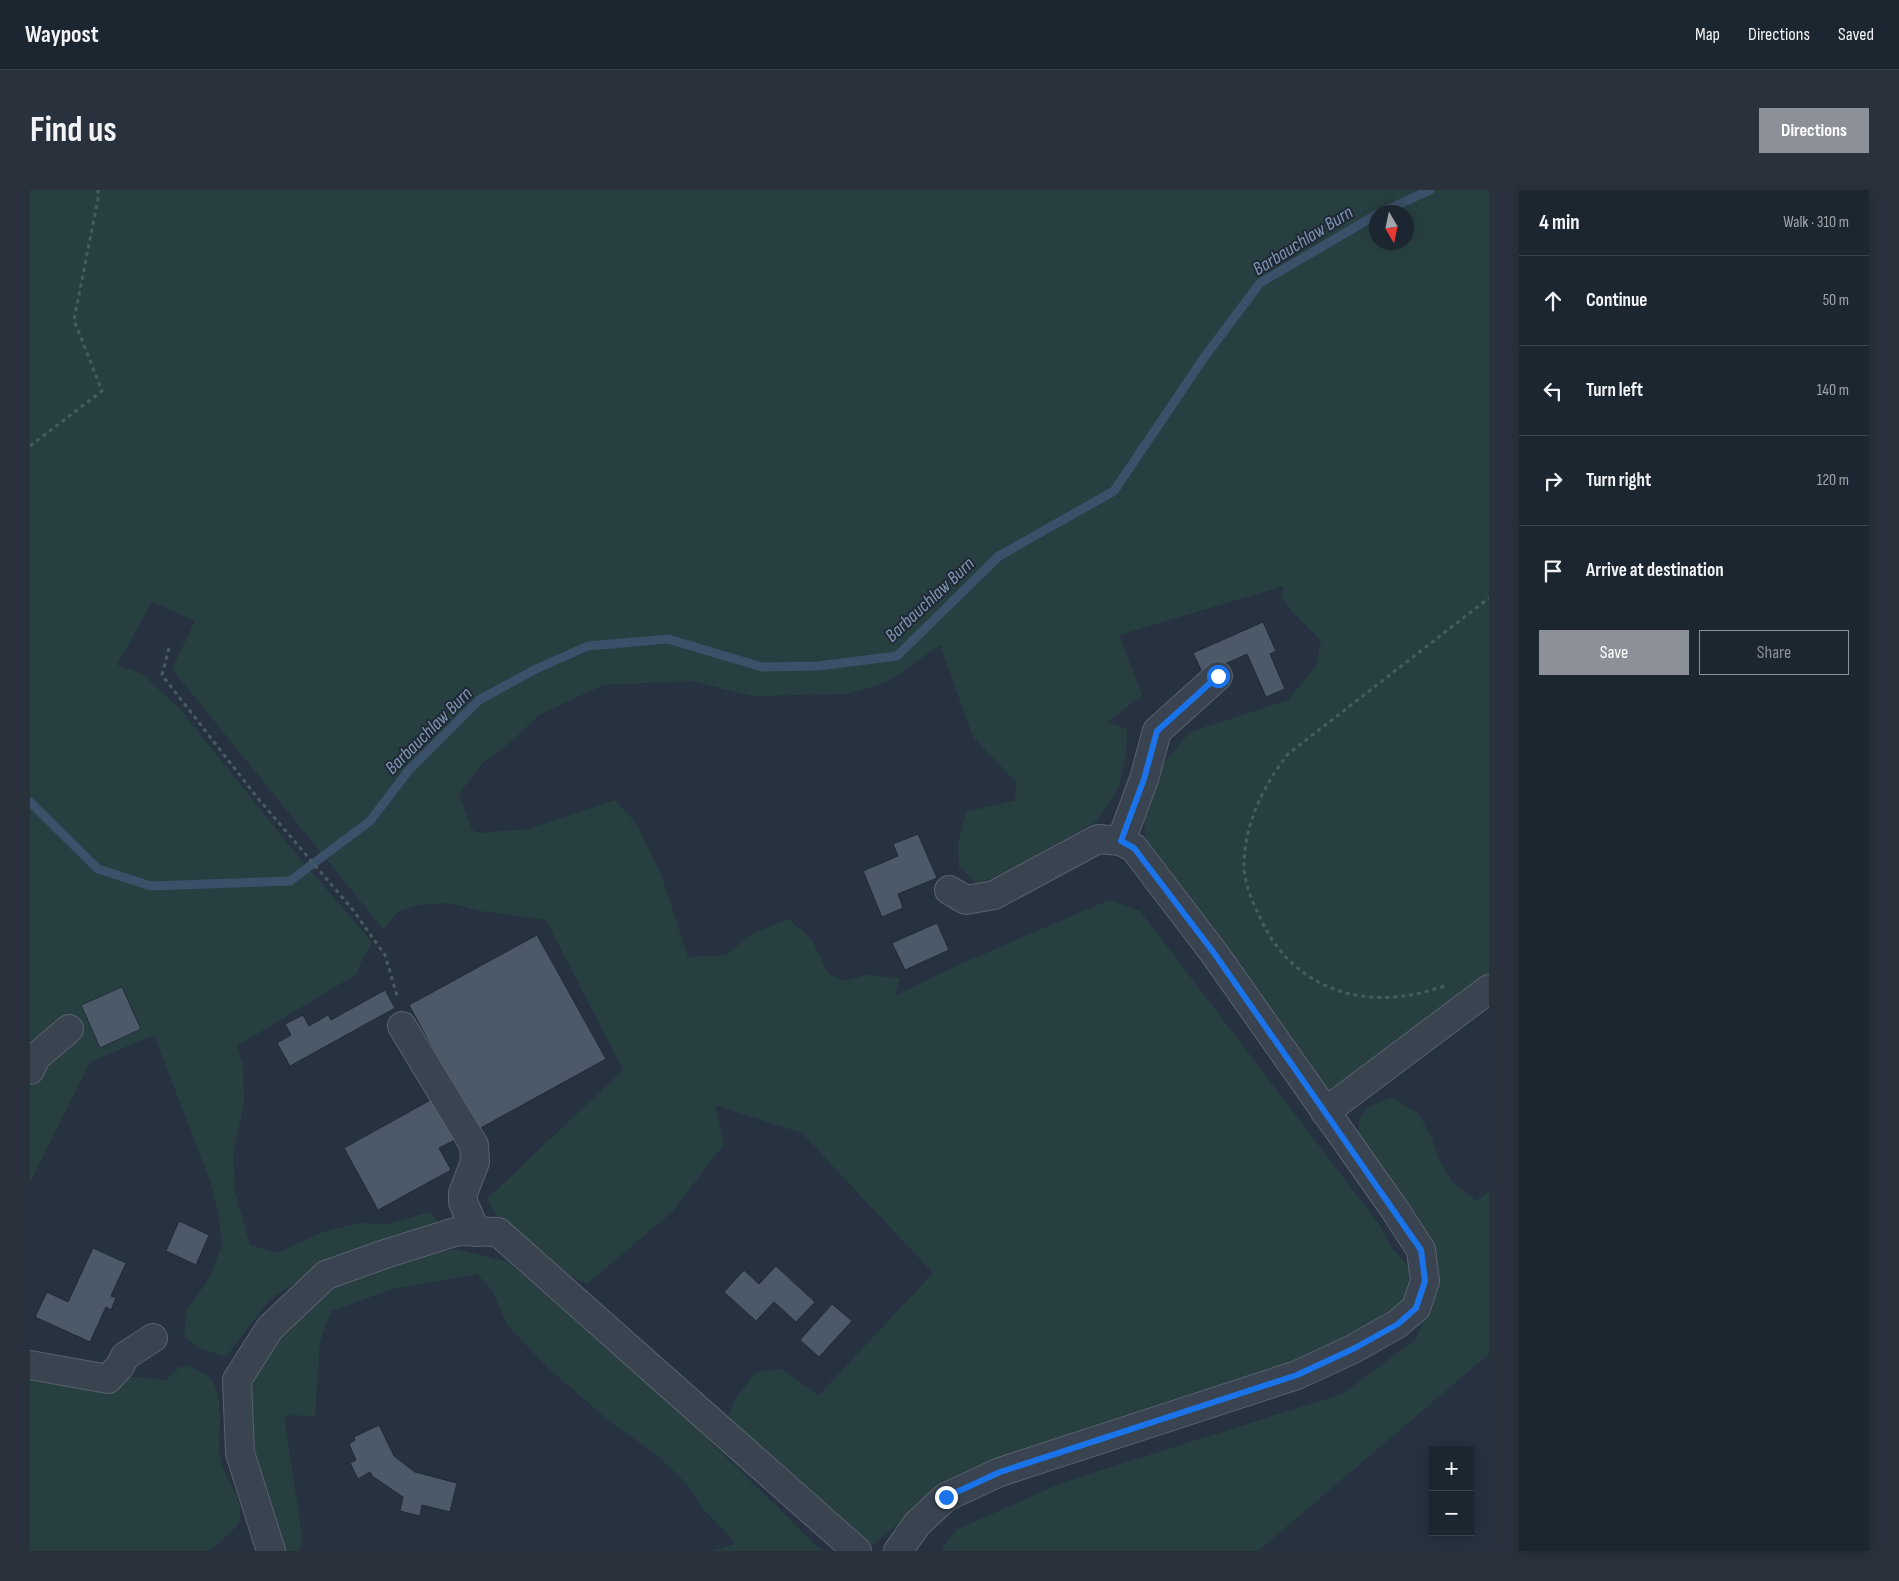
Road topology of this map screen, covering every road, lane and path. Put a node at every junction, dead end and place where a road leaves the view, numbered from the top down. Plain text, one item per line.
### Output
1 (98, 190) edge
2 (30, 446) edge
3 (1489, 598) edge
4 (169, 648) dead end
5 (1218, 676) dead end
6 (1121, 841) junction
7 (949, 890) dead end
8 (1451, 984) dead end
9 (1489, 989) edge
10 (402, 1026) joint
11 (69, 1029) dead end
12 (30, 1070) edge
13 (1325, 1112) junction
14 (476, 1232) junction
15 (153, 1338) dead end
16 (30, 1365) edge
17 (271, 1551) edge
18 (858, 1551) edge
19 (898, 1551) edge

1 - 2 path
3 - 8 path
4 - 10 path
5 - 6 lane
6 - 7 lane
6 - 13 lane
9 - 13 lane
10 - 14 lane
11 - 12 lane
13 - 19 lane
14 - 17 lane
14 - 18 lane
15 - 16 lane

